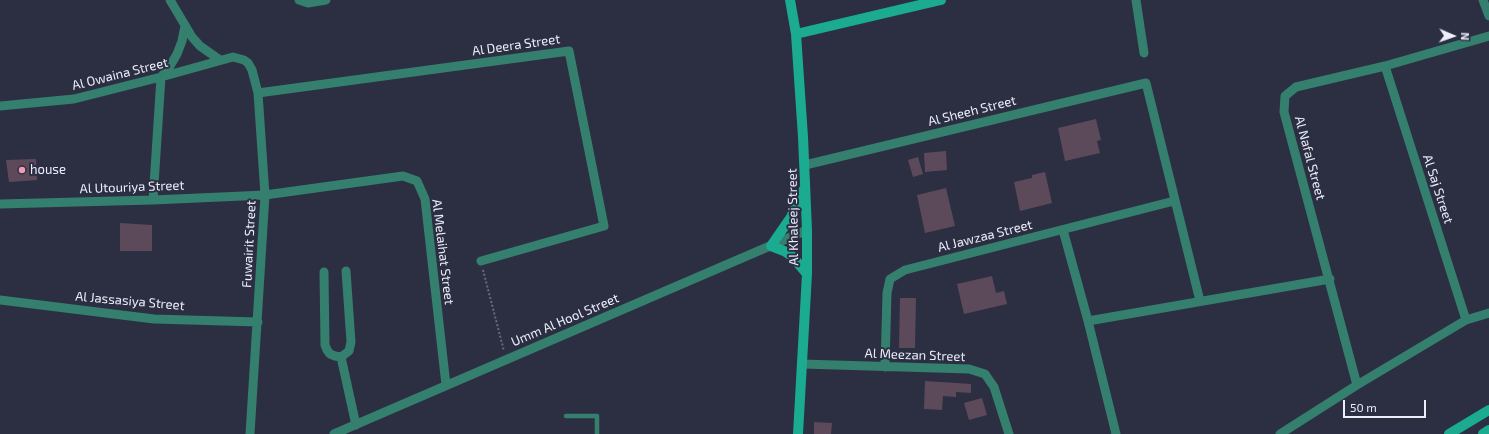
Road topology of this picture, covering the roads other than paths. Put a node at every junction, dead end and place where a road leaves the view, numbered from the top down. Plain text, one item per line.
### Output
1 (170, 0) edge
2 (326, 0) edge
3 (790, 0) edge
4 (941, 0) edge
5 (1136, 0) edge
6 (1484, 0) edge
7 (303, 1) edge
8 (1489, 16) edge
9 (185, 26) junction
10 (796, 34) junction
11 (1489, 36) edge
12 (1144, 53) dead end
13 (220, 60) junction
14 (244, 60) joint
15 (1385, 66) junction
16 (161, 77) junction
17 (258, 93) junction
18 (0, 106) edge
19 (805, 165) junction
20 (805, 185) junction
21 (265, 195) junction
22 (153, 200) junction
23 (1174, 201) junction
24 (0, 204) edge
25 (807, 230) junction
26 (1063, 230) junction
27 (771, 246) junction
28 (481, 261) road end
29 (346, 271) dead end
30 (324, 272) dead end
31 (807, 274) junction
32 (1330, 279) junction
33 (0, 300) edge
34 (1200, 301) junction
35 (1489, 314) edge
36 (1466, 320) junction
37 (1088, 321) junction
38 (258, 322) junction
39 (341, 356) junction
40 (802, 364) junction
41 (885, 367) junction
42 (446, 385) junction
43 (1357, 385) junction
44 (1489, 410) edge
45 (566, 416) dead end
46 (356, 425) junction
47 (1489, 430) edge
48 (250, 434) edge
49 (334, 434) edge
50 (597, 434) edge
51 (798, 434) edge
52 (1009, 434) edge
53 (1116, 434) edge
54 (1280, 434) edge
55 (1449, 434) edge
56 (1483, 434) edge

1 - 9 street
2 - 7 street
3 - 10 street, Al Khaleej Street
4 - 10 street
5 - 12 street
6 - 8 street
9 - 13 street
9 - 16 street
10 - 19 street, Al Khaleej Street
11 - 15 street, Al Nafal Street
13 - 14 street, Al Owaina Street
13 - 16 street, Al Owaina Street
14 - 17 street, Fuwairit Street
15 - 32 street, Al Nafal Street
15 - 36 street, Al Saj Street
16 - 18 street, Al Owaina Street
16 - 22 street
17 - 21 street, Fuwairit Street
17 - 28 street, Al Deera Street
19 - 20 street, Al Khaleej Street
19 - 23 street, Al Sheeh Street
20 - 25 street, Al Khaleej Street
20 - 27 street
21 - 22 street, Al Utouriya Street
21 - 38 street, Fuwairit Street
21 - 42 street, Al Melaihat Street
22 - 24 street, Al Utouriya Street
23 - 26 street, Al Jawzaa Street
23 - 34 street
25 - 27 street, Umm Al Hool Street
25 - 31 street, Al Khaleej Street
26 - 37 street
26 - 41 street, Al Jawzaa Street
27 - 31 street
27 - 42 street, Umm Al Hool Street
29 - 39 street
30 - 39 street
31 - 40 street, Al Khaleej Street
32 - 34 street
32 - 43 street, Al Nafal Street
33 - 38 street, Al Jassasiya Street
34 - 37 street
35 - 36 street
36 - 43 street
37 - 53 street
38 - 48 street, Fuwairit Street
39 - 46 street
40 - 41 street, Al Meezan Street
40 - 51 street, Al Khaleej Street
41 - 52 street, Al Meezan Street
42 - 46 street, Umm Al Hool Street
43 - 54 street
44 - 55 street
45 - 50 lane
46 - 49 street, Umm Al Hool Street
47 - 56 street

